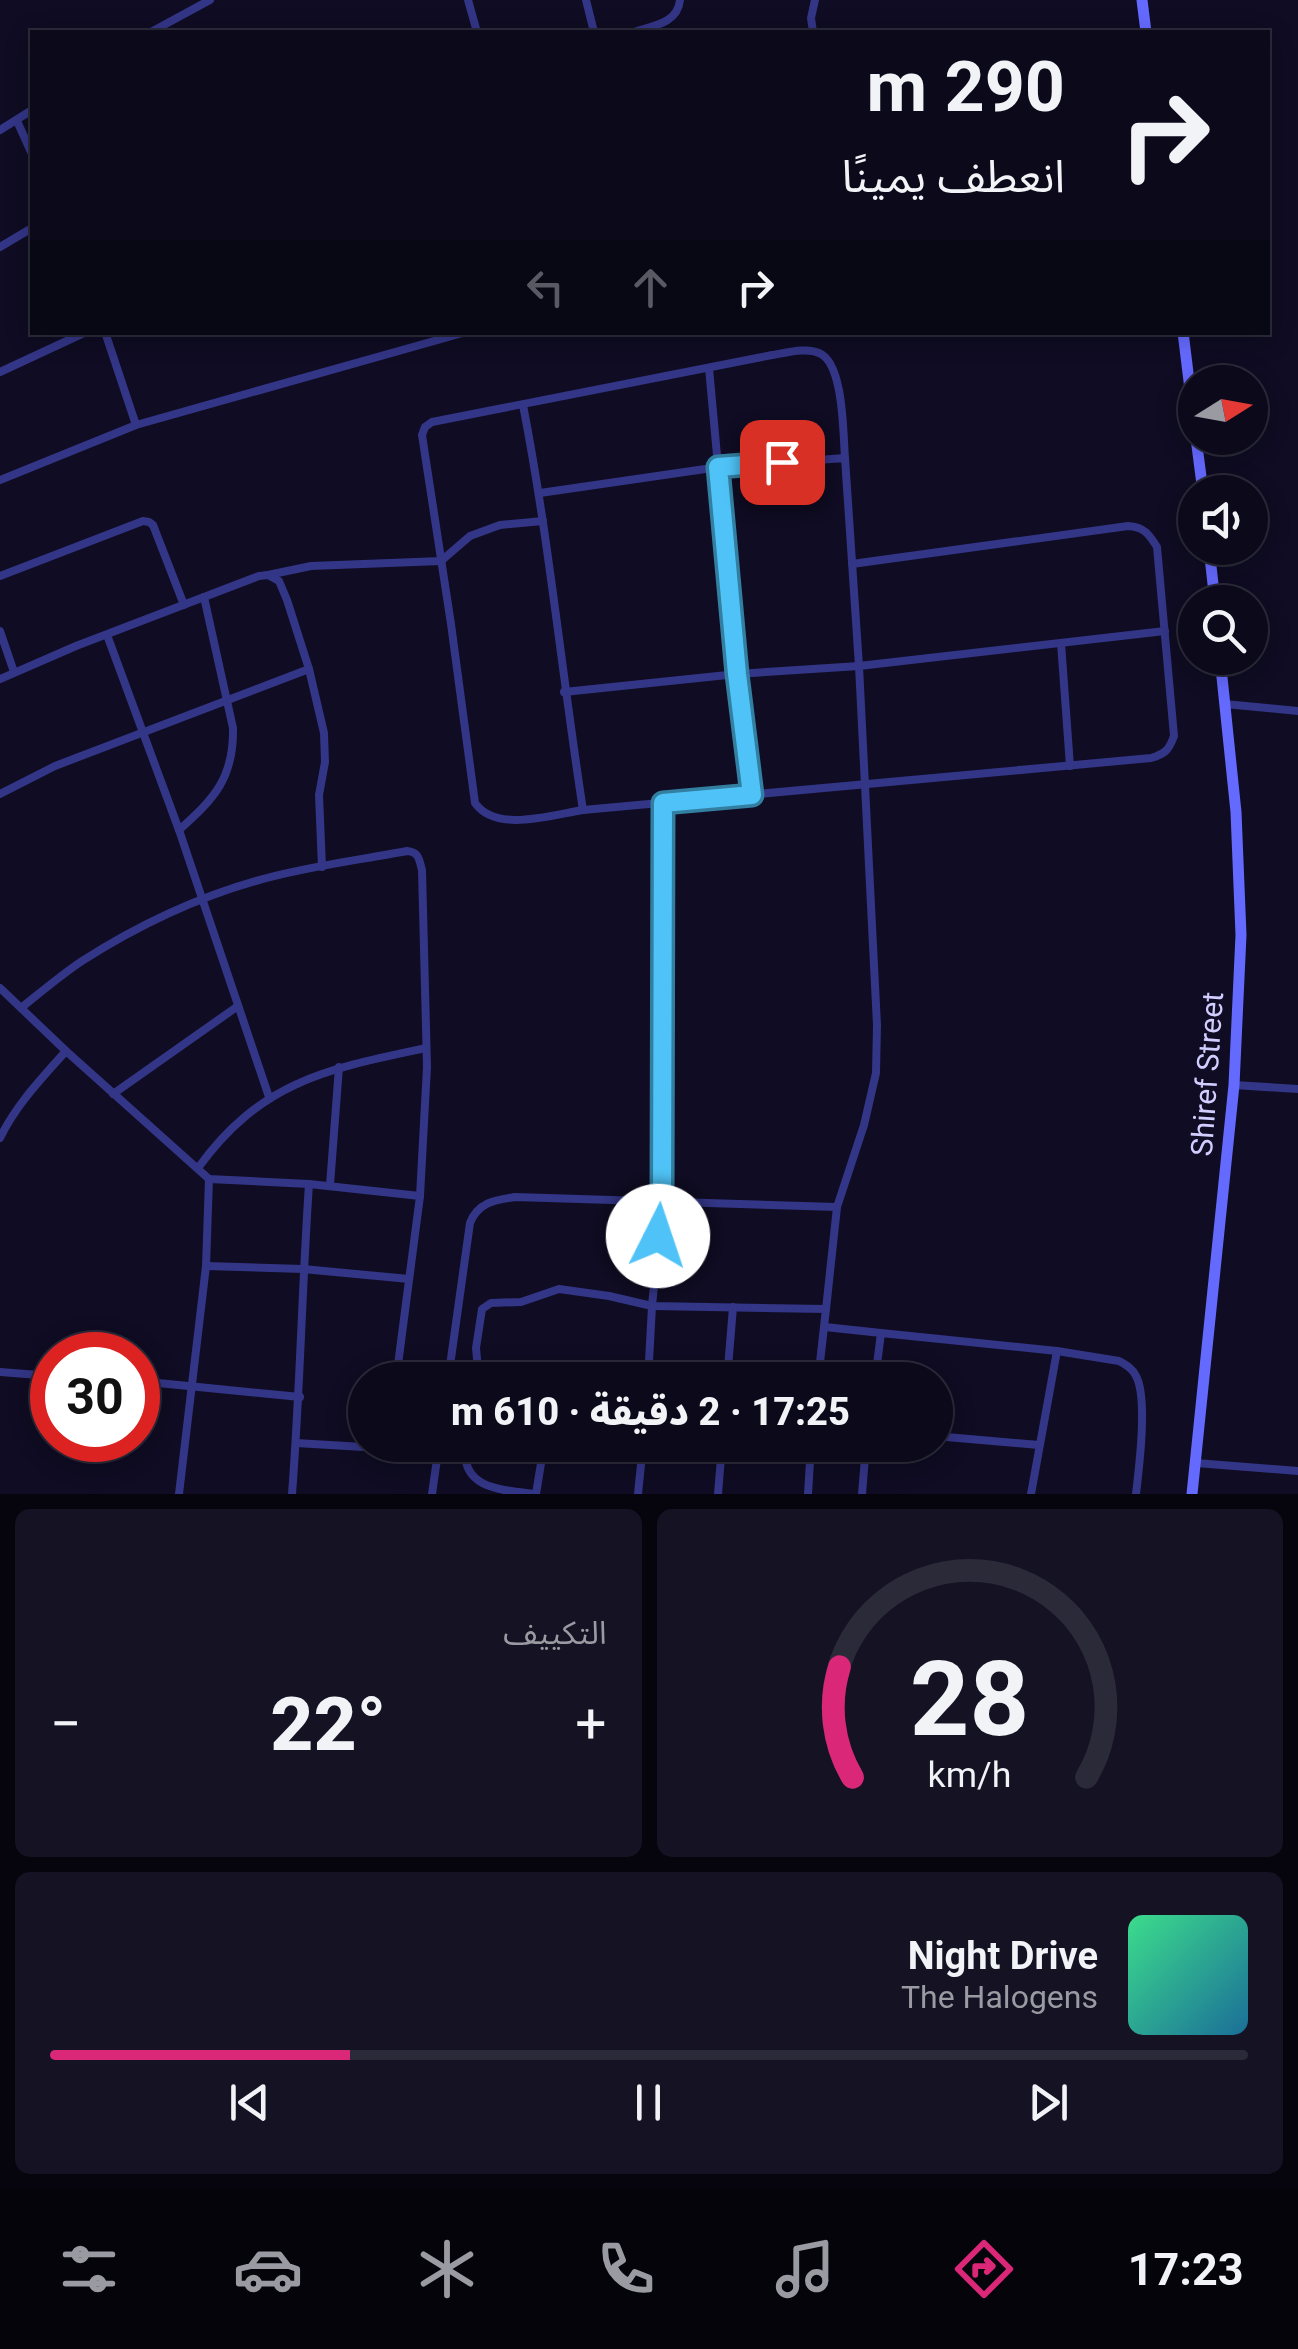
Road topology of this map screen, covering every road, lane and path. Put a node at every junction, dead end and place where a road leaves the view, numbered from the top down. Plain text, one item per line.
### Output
1 (468, 0) edge
2 (586, 0) edge
3 (680, 0) edge
4 (814, 0) edge
5 (1142, 0) edge
6 (205, 1) edge
7 (154, 30) edge
8 (476, 30) edge
9 (594, 30) edge
10 (640, 30) edge
11 (813, 30) edge
12 (1146, 30) edge
13 (30, 111) edge
14 (17, 120) junction
15 (0, 130) edge
16 (30, 149) edge
17 (30, 229) edge
18 (0, 246) edge
19 (80, 335) edge
20 (106, 335) edge
21 (455, 335) edge
22 (1183, 335) edge
23 (1187, 365) edge
24 (709, 368) junction
25 (0, 372) edge
26 (523, 405) junction
27 (136, 425) junction
28 (845, 458) junction
29 (718, 467) junction
30 (0, 480) edge
31 (540, 494) junction
32 (543, 521) junction
33 (442, 561) junction
34 (852, 564) junction
35 (268, 575) junction
36 (0, 576) edge
37 (204, 597) junction
38 (184, 605) junction
39 (0, 631) edge
40 (1165, 632) junction
41 (107, 635) junction
42 (1061, 643) junction
43 (859, 666) junction
44 (308, 668) junction
45 (14, 672) junction
46 (737, 674) junction
47 (1222, 675) edge
48 (0, 679) edge
49 (564, 692) junction
50 (227, 699) junction
51 (1225, 704) junction
52 (1298, 710) edge
53 (143, 731) junction
54 (1070, 766) junction
55 (864, 785) junction
56 (0, 794) edge
57 (752, 795) junction
58 (663, 803) junction
59 (584, 810) junction
60 (179, 830) junction
61 (322, 867) junction
62 (201, 900) junction
63 (0, 988) edge
64 (238, 1006) junction
65 (21, 1008) junction
66 (426, 1048) junction
67 (66, 1052) junction
68 (339, 1067) junction
69 (1234, 1084) junction
70 (1298, 1089) edge
71 (113, 1094) junction
72 (269, 1097) junction
73 (0, 1138) edge
74 (198, 1168) junction
75 (209, 1179) junction
76 (310, 1184) junction
77 (330, 1185) junction
78 (420, 1196) junction
79 (662, 1202) junction
80 (837, 1207) junction
81 (206, 1266) junction
82 (304, 1270) junction
83 (409, 1278) junction
84 (652, 1306) junction
85 (732, 1307) junction
86 (826, 1309) junction
87 (825, 1327) junction
88 (881, 1333) junction
89 (1057, 1351) junction
90 (398, 1362) edge
91 (451, 1362) edge
92 (477, 1362) edge
93 (649, 1362) edge
94 (728, 1362) edge
95 (820, 1362) edge
96 (877, 1362) edge
97 (0, 1372) edge
98 (30, 1374) edge
99 (160, 1383) edge
100 (192, 1385) junction
101 (300, 1397) junction
102 (953, 1438) edge
103 (296, 1444) junction
104 (1039, 1445) junction
105 (348, 1446) edge
106 (437, 1462) edge
107 (467, 1462) edge
108 (541, 1462) edge
109 (641, 1462) edge
110 (721, 1462) edge
111 (810, 1462) edge
112 (865, 1462) edge
113 (1196, 1463) junction
114 (1298, 1472) edge
115 (179, 1494) edge
116 (292, 1494) edge
117 (432, 1494) edge
118 (536, 1494) edge
119 (638, 1494) edge
120 (718, 1494) edge
121 (808, 1494) edge
122 (862, 1494) edge
123 (1031, 1494) edge
124 (1136, 1494) edge
125 (1192, 1494) edge

1 - 8 street
2 - 9 street
3 - 10 street
4 - 11 street
5 - 12 main road
6 - 7 street
13 - 14 street
14 - 15 street
14 - 16 street
17 - 18 street
19 - 25 street
20 - 27 street
21 - 27 street
22 - 23 main road
24 - 26 street
24 - 28 street
24 - 29 street
26 - 31 street
26 - 33 street
27 - 30 street
28 - 29 street
28 - 34 street
29 - 31 street
29 - 46 street
31 - 32 street
32 - 33 street
32 - 49 street
33 - 35 street
33 - 59 street
34 - 40 street
34 - 43 street
35 - 37 street
35 - 44 street
36 - 38 street
37 - 38 street
37 - 50 street
38 - 41 street
39 - 45 street
40 - 42 street
40 - 54 street
41 - 45 street
41 - 53 street
42 - 43 street
42 - 54 street
43 - 46 street
43 - 55 street
44 - 50 street
44 - 61 street
45 - 48 street
46 - 49 street
46 - 57 street
47 - 51 main road, Shiref Street
49 - 59 street
50 - 53 street
50 - 60 street
51 - 52 street
51 - 69 main road, Shiref Street
53 - 56 street
53 - 60 street
54 - 55 street
55 - 57 street
55 - 80 street
57 - 58 street
58 - 59 street
58 - 79 street
60 - 62 street
61 - 62 street
61 - 66 street
62 - 64 street
62 - 65 street
63 - 65 street
64 - 71 street
64 - 72 street
65 - 67 street
66 - 68 street
66 - 78 street
67 - 71 street
67 - 73 street
68 - 72 street
68 - 77 street
69 - 70 street
69 - 113 main road, Shiref Street
71 - 74 street
72 - 74 street
74 - 75 street
75 - 76 street
75 - 81 street
76 - 77 street
76 - 82 street
77 - 78 street
78 - 83 street
79 - 80 street
79 - 84 street
79 - 91 street
80 - 86 street
81 - 82 street
81 - 100 street
82 - 83 street
82 - 101 street
83 - 90 street
84 - 85 street
84 - 92 street
84 - 93 street
85 - 86 street
85 - 94 street
86 - 87 street
87 - 88 street
87 - 95 street
88 - 89 street
88 - 96 street
89 - 104 street
89 - 124 street
97 - 98 street
99 - 100 street
100 - 101 street
100 - 115 street
101 - 103 street
102 - 104 street
103 - 105 street
103 - 116 street
104 - 123 street
106 - 117 street
107 - 118 street
108 - 118 street
109 - 119 street
110 - 120 street
111 - 121 street
112 - 122 street
113 - 114 street
113 - 125 main road, Shiref Street

